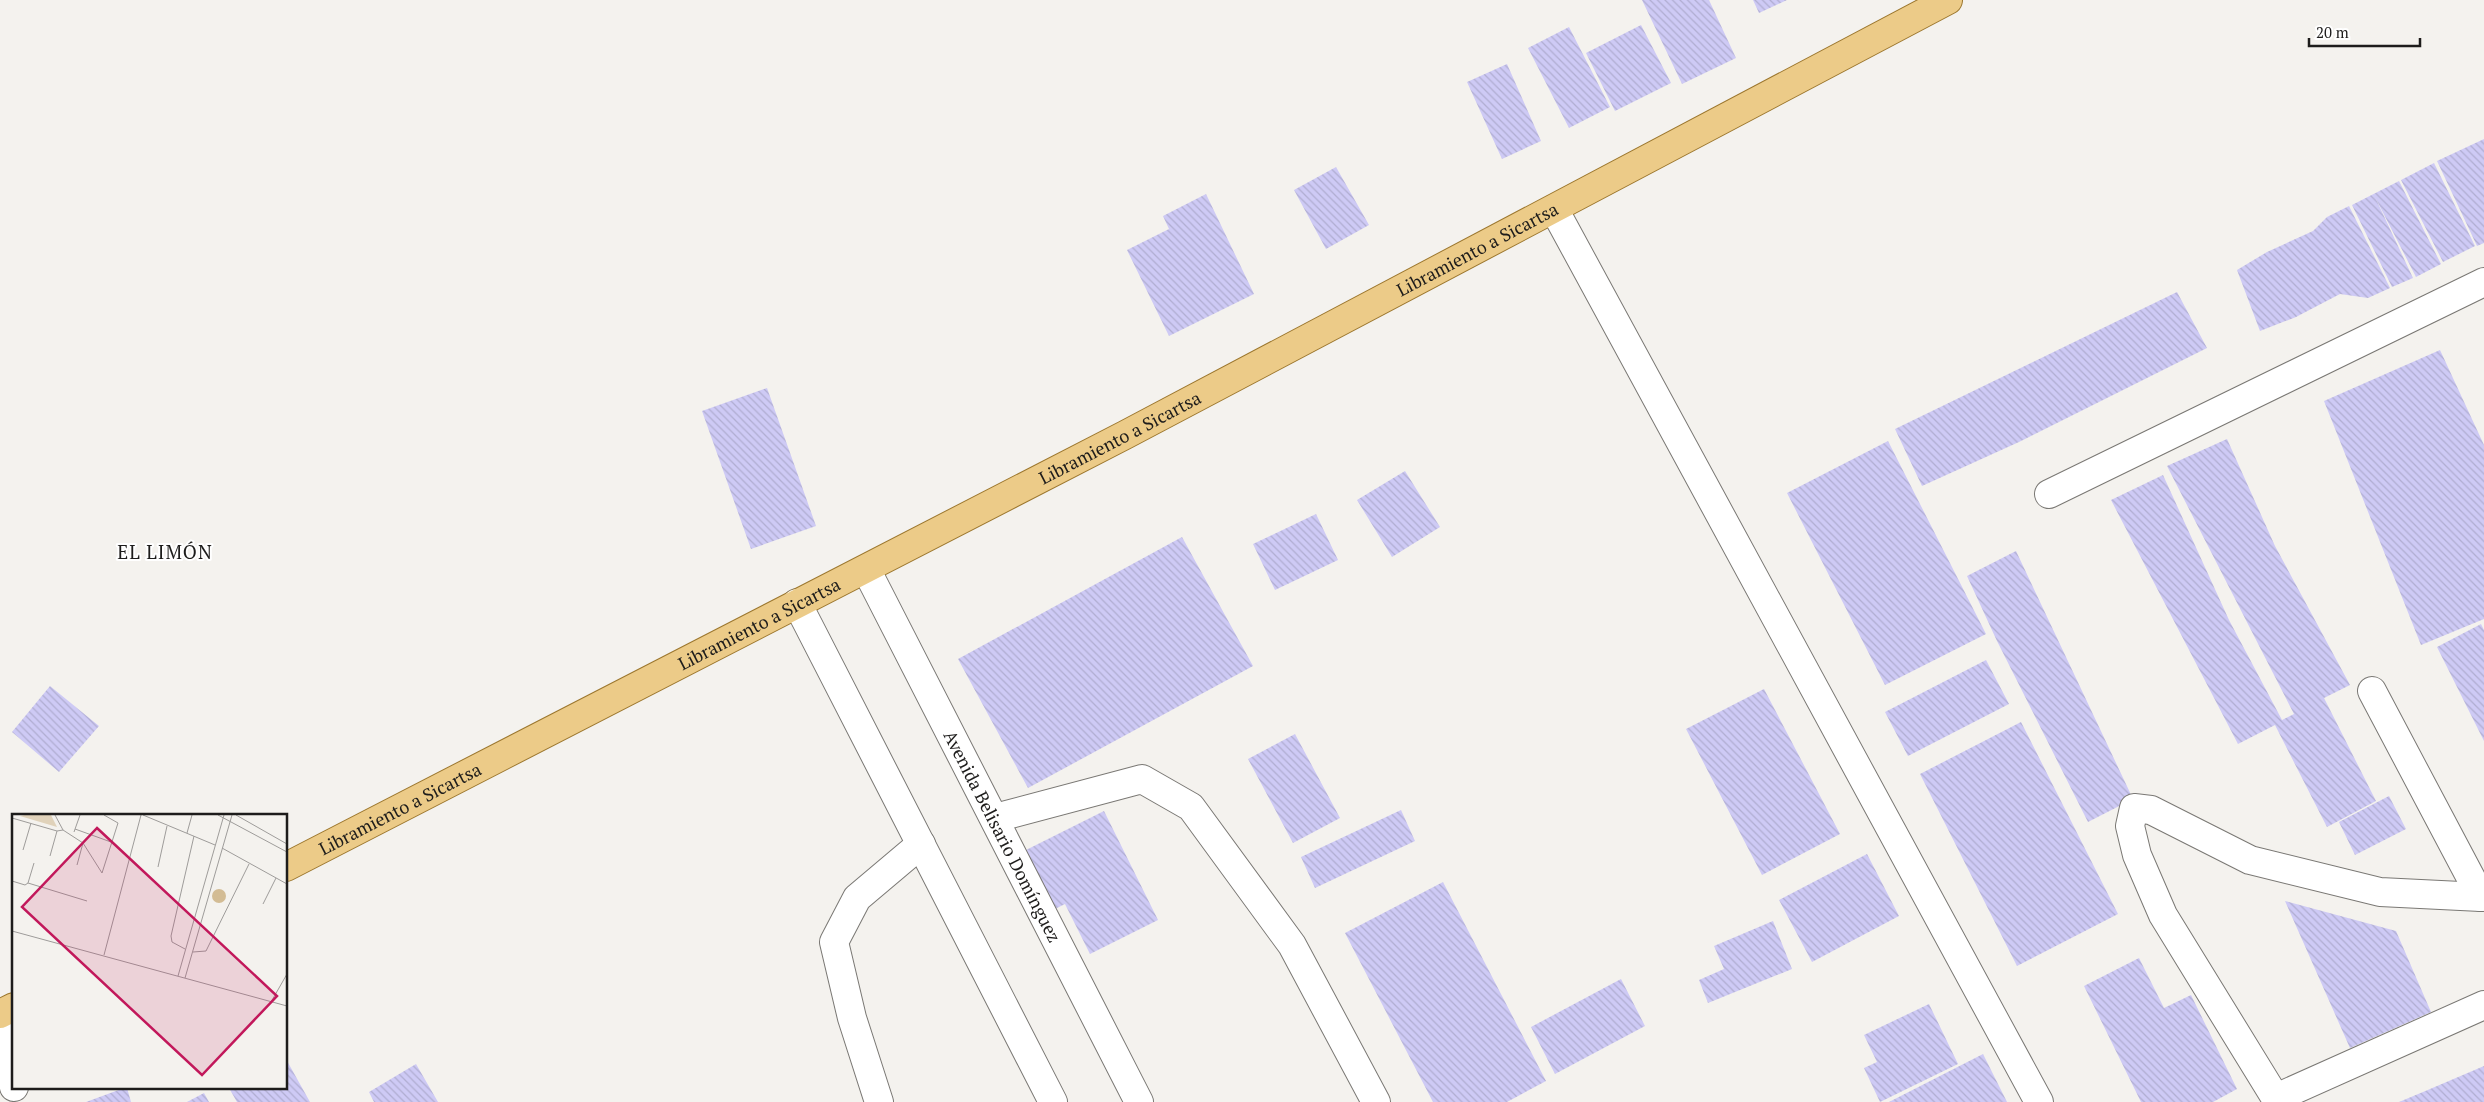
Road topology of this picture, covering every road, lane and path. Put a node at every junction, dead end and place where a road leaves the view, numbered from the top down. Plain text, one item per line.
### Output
1 (1948, 0) edge
2 (1554, 209) junction
3 (2484, 282) edge
4 (2049, 494) dead end
5 (866, 569) junction
6 (797, 603) junction
7 (2372, 691) dead end
8 (995, 818) junction
9 (920, 844) junction
10 (288, 866) edge
11 (2482, 897) edge
12 (2484, 1005) edge
13 (12, 1008) edge
14 (0, 1014) edge
15 (0, 1032) edge
16 (12, 1079) edge
17 (2277, 1100) edge
18 (879, 1102) edge
19 (1053, 1102) edge
20 (1139, 1102) edge
21 (1376, 1102) edge
22 (2039, 1102) edge

1 - 2 main road, Libramiento a Sicartsa
2 - 5 main road, Libramiento a Sicartsa
2 - 22 street
3 - 4 street
5 - 6 main road, Libramiento a Sicartsa
5 - 8 street, Avenida Belisario Domínguez
6 - 9 street
6 - 10 main road, Libramiento a Sicartsa
7 - 11 street
8 - 20 street, Avenida Belisario Domínguez
8 - 21 street
9 - 18 street
9 - 19 street
11 - 17 street
12 - 17 street
13 - 14 main road
15 - 16 street

